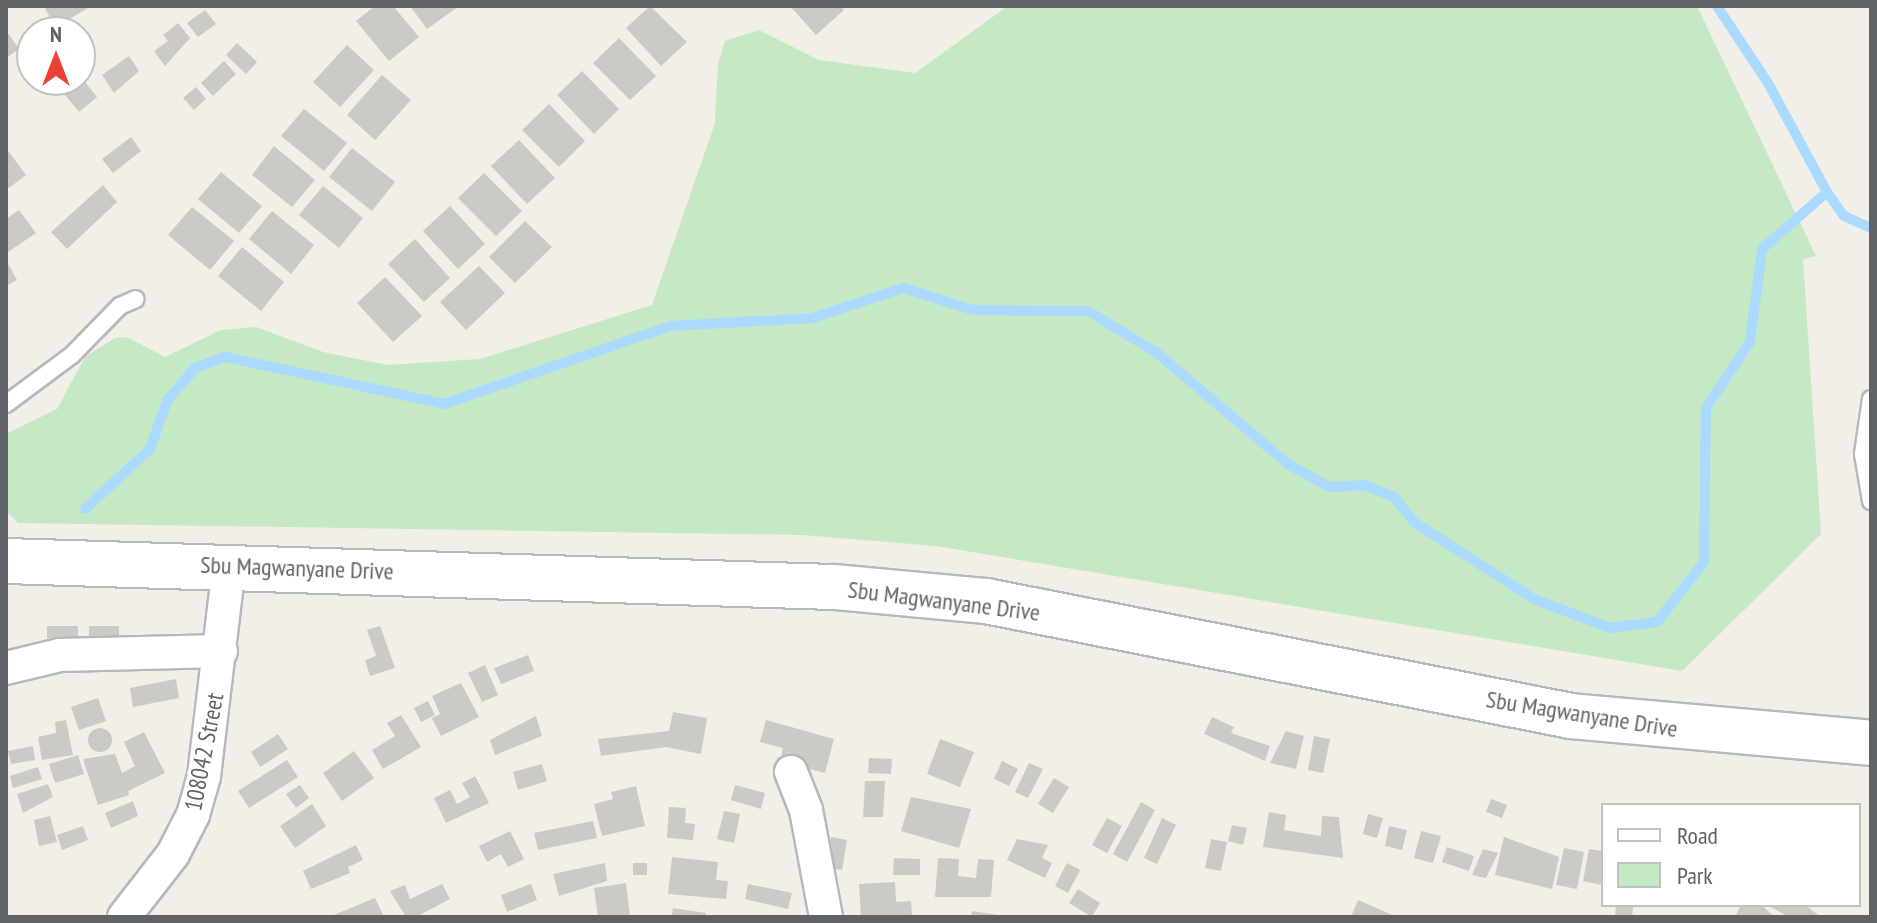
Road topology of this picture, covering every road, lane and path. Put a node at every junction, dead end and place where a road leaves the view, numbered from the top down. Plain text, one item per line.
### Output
1 (136, 299) dead end
2 (1871, 399) edge
3 (6, 404) edge
4 (1871, 501) edge
5 (6, 561) edge
6 (229, 566) junction
7 (221, 651) junction
8 (6, 668) edge
9 (1871, 743) edge
10 (791, 772) dead end
11 (124, 917) edge
12 (826, 917) edge

1 - 3 lane
2 - 4 lane
5 - 6 main road, Sbu Magwanyane Drive
6 - 7 street, 108042 Street
6 - 9 main road, Sbu Magwanyane Drive
7 - 8 street
7 - 11 street, 108042 Street
10 - 12 street

